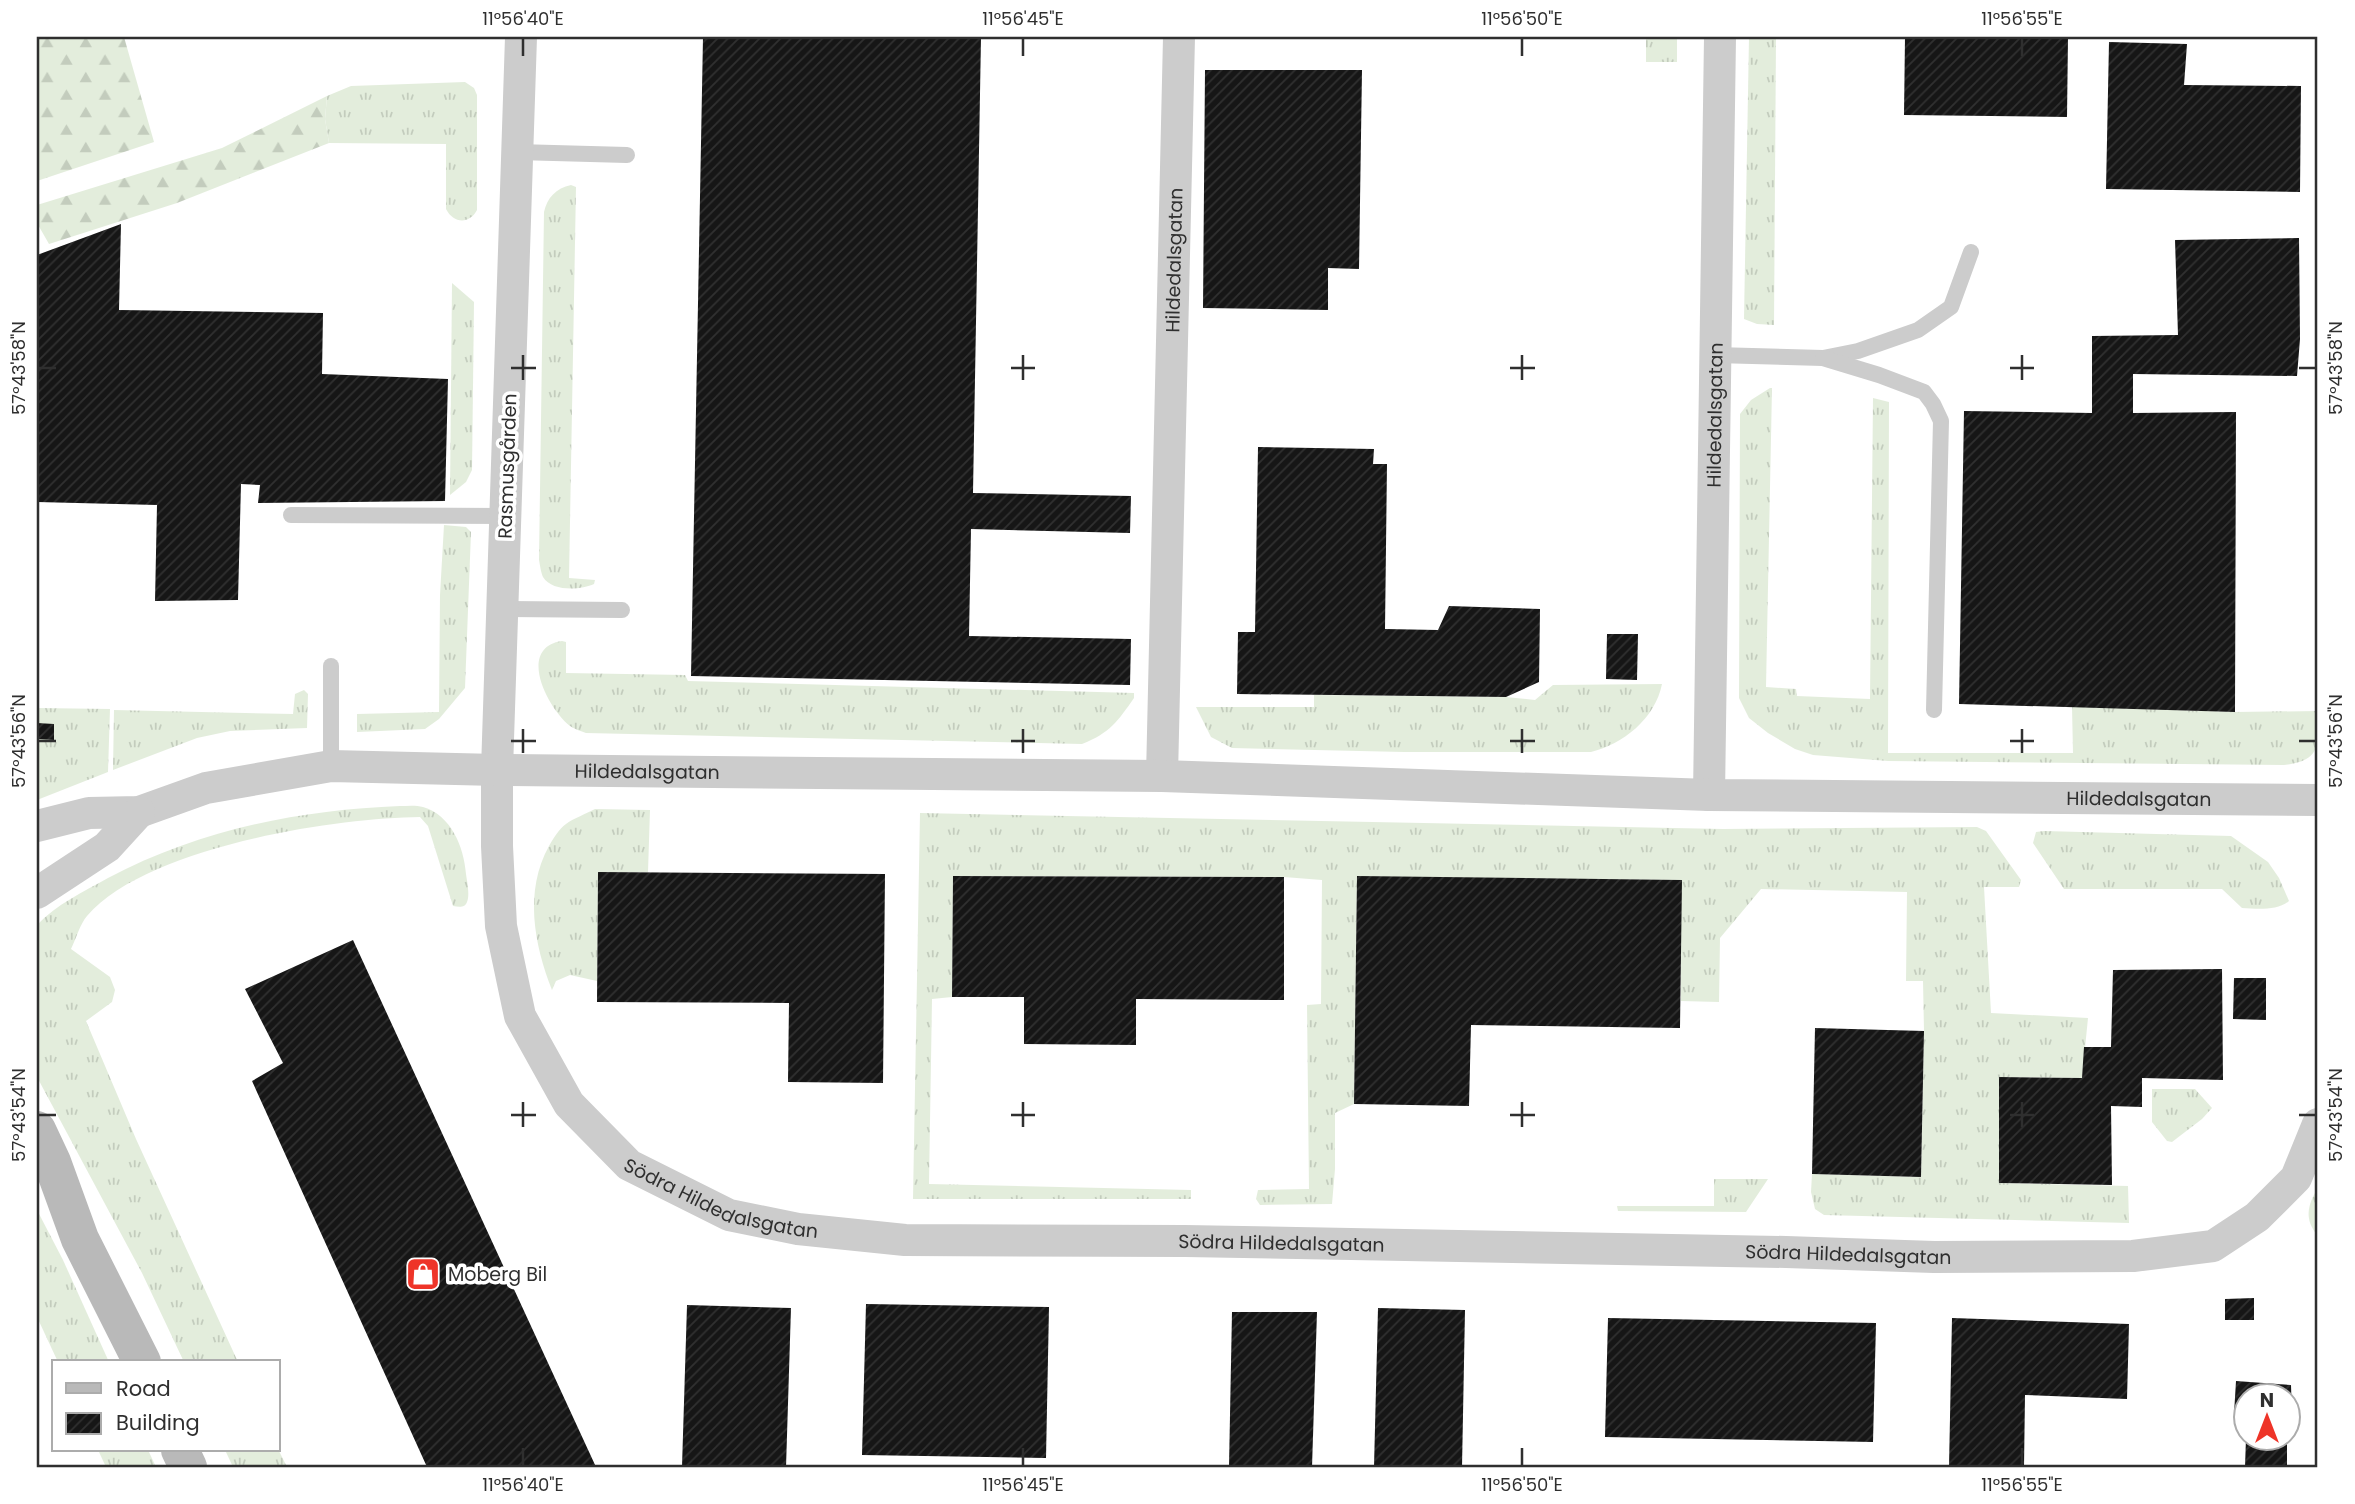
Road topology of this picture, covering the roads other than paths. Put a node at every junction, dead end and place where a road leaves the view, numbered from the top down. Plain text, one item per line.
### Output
1 (521, 37) edge
2 (1179, 37) edge
3 (1720, 37) edge
4 (517, 152) junction
5 (627, 155) dead end
6 (1971, 253) dead end
7 (1716, 355) junction
8 (1823, 358) junction
9 (291, 515) dead end
10 (506, 516) junction
11 (503, 609) junction
12 (622, 610) dead end
13 (331, 666) dead end
14 (1934, 710) dead end
15 (331, 765) junction
16 (497, 770) junction
17 (1162, 776) junction
18 (1709, 795) junction
19 (2318, 800) edge
20 (139, 812) junction
21 (37, 827) edge
22 (37, 893) edge
23 (2318, 1124) edge
24 (37, 1130) edge
25 (37, 1181) edge
26 (80, 1239) junction
27 (141, 1360) edge

1 - 4 street, Rasmusgården
2 - 17 street, Hildedalsgatan
3 - 7 street, Hildedalsgatan
4 - 5 lane
4 - 10 street, Rasmusgården
6 - 8 lane
7 - 8 lane
7 - 18 street, Hildedalsgatan
8 - 14 lane
9 - 10 lane
10 - 11 street, Rasmusgården
11 - 12 lane
11 - 16 street, Rasmusgården
13 - 15 lane
15 - 16 street, Hildedalsgatan
15 - 20 street, Hildedalsgatan
16 - 17 street, Hildedalsgatan
16 - 23 street, Södra Hildedalsgatan
17 - 18 street, Hildedalsgatan
18 - 19 street, Hildedalsgatan
20 - 21 street, Hildedalsgatan
20 - 22 street, Hildedalsgatan
24 - 26 main road
25 - 26 main road
26 - 27 main road

